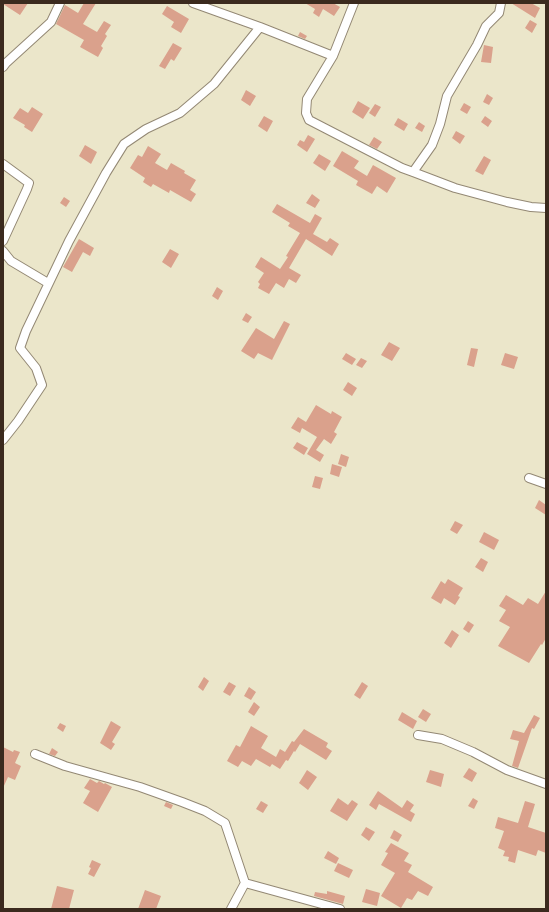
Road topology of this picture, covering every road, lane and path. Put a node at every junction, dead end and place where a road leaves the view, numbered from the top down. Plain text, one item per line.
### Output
1 (60, 3) edge
2 (194, 3) edge
3 (354, 3) edge
4 (501, 3) edge
5 (260, 27) junction
6 (333, 56) junction
7 (3, 67) edge
8 (3, 164) edge
9 (413, 172) junction
10 (546, 208) edge
11 (3, 241) edge
12 (3, 251) edge
13 (48, 283) junction
14 (3, 440) edge
15 (529, 478) dead end
16 (546, 484) edge
17 (418, 735) dead end
18 (35, 754) dead end
19 (546, 784) edge
20 (245, 883) junction
21 (231, 909) edge
22 (340, 909) edge

1 - 7 street
2 - 5 street
3 - 6 street
4 - 9 street
5 - 6 street
5 - 13 street
6 - 9 street
8 - 11 street
9 - 10 street
12 - 13 street
13 - 14 street
15 - 16 street
17 - 19 street
18 - 20 street
20 - 21 street
20 - 22 street

